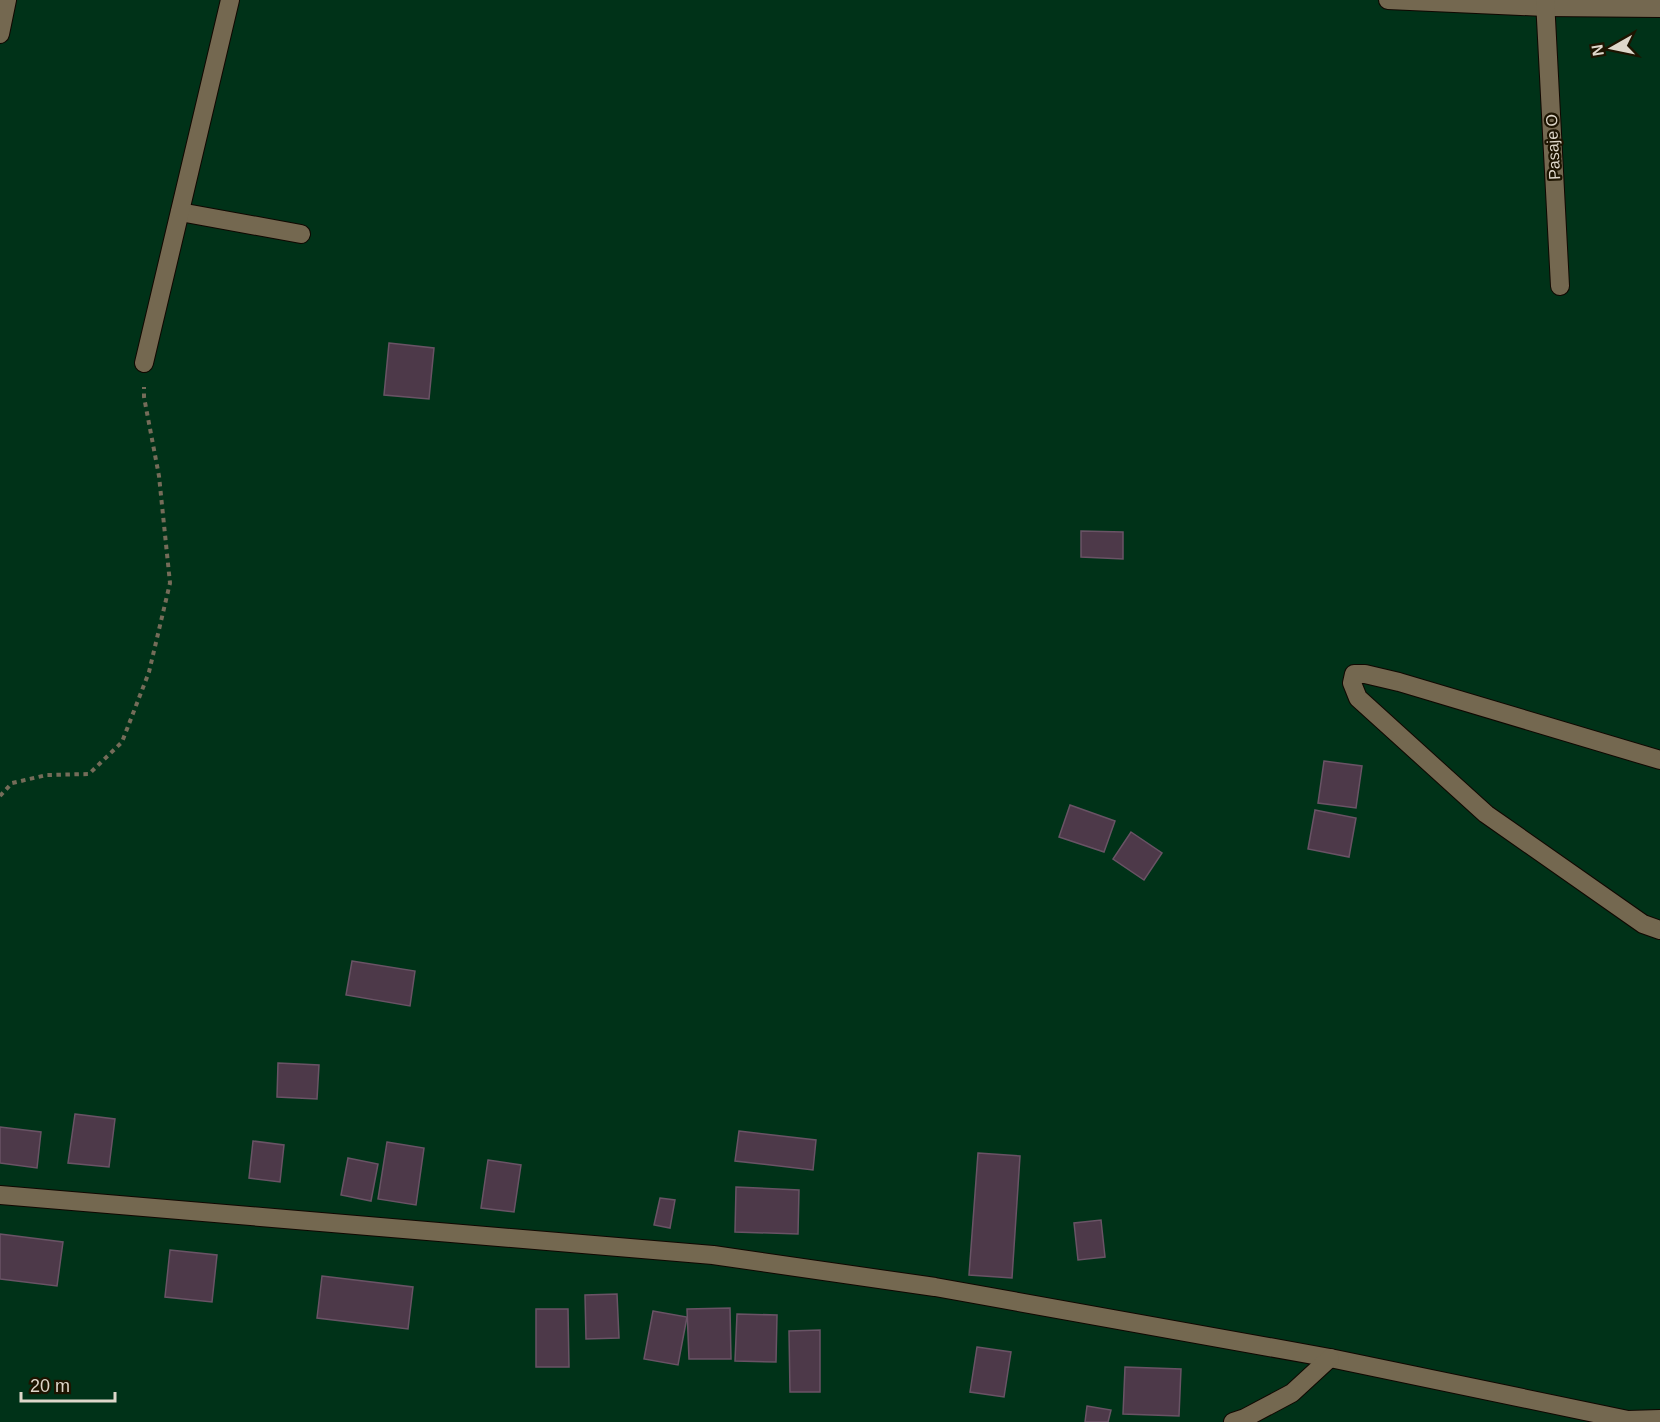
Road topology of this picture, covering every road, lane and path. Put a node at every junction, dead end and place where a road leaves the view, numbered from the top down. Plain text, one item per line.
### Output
1 (7, 0) edge
2 (230, 0) edge
3 (1388, 0) edge
4 (1545, 4) edge
5 (1660, 8) edge
6 (0, 34) edge
7 (180, 212) junction
8 (302, 234) dead end
9 (1560, 286) dead end
10 (144, 363) joint
11 (1660, 760) edge
12 (0, 796) edge
13 (1660, 930) edge
14 (0, 1195) edge
15 (1330, 1358) junction
16 (1660, 1419) edge
17 (1233, 1422) edge

1 - 6 street
2 - 7 street
3 - 4 street
4 - 5 street
4 - 9 street, Pasaje O
7 - 8 street
7 - 10 street
10 - 12 path
11 - 13 street
14 - 15 street
15 - 16 street
15 - 17 street

